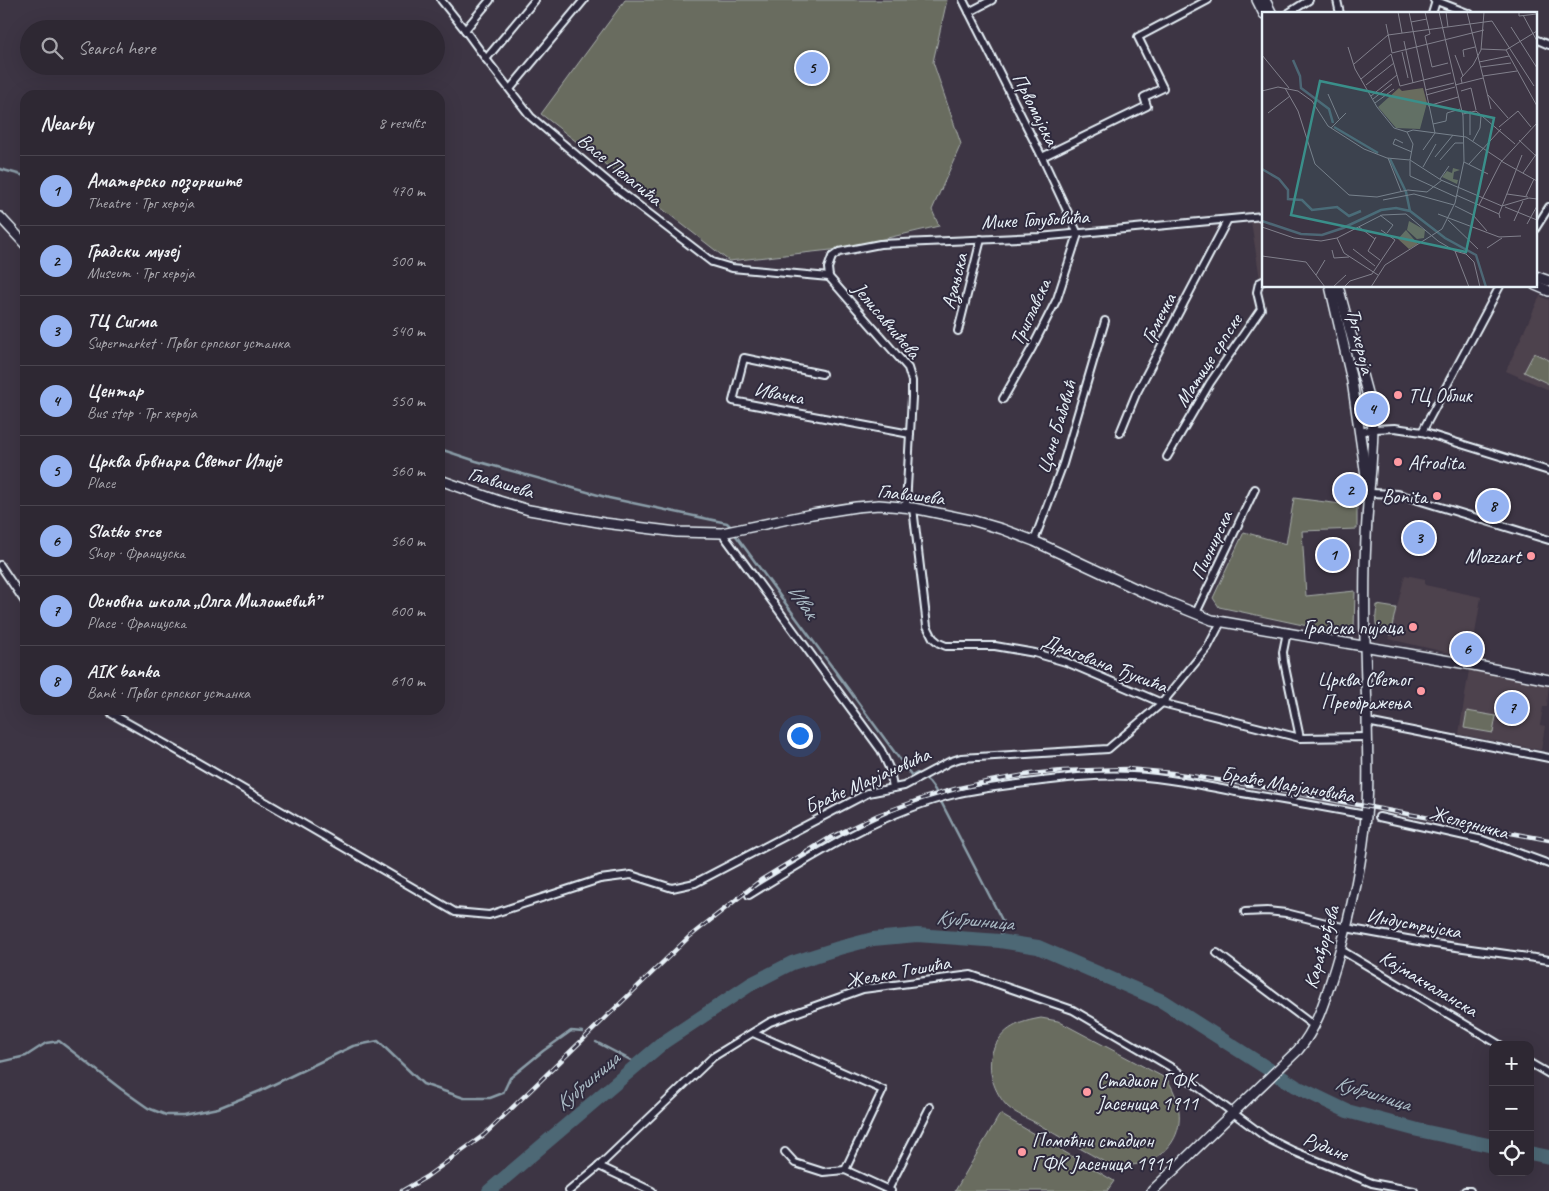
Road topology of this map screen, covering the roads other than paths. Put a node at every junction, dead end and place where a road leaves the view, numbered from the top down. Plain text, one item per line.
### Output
1 (441, 0) edge
2 (490, 0) edge
3 (535, 0) edge
4 (584, 0) edge
5 (963, 0) edge
6 (992, 0) edge
7 (1208, 0) edge
8 (1257, 0) edge
9 (1265, 0) edge
10 (1309, 0) edge
11 (1435, 1) edge
12 (969, 12) junction
13 (1263, 12) edge
14 (1271, 12) edge
15 (1290, 12) edge
16 (1465, 12) edge
17 (465, 30) junction
18 (1536, 39) edge
19 (1549, 45) edge
20 (486, 59) junction
21 (510, 89) junction
22 (1042, 157) junction
23 (1549, 207) edge
24 (1262, 216) edge
25 (0, 217) edge
26 (1227, 220) junction
27 (1536, 227) edge
28 (1078, 234) junction
29 (20, 239) edge
30 (981, 239) junction
31 (1536, 276) edge
32 (830, 277) junction
33 (1549, 281) edge
34 (1262, 282) edge
35 (1536, 285) edge
36 (1330, 288) edge
37 (1338, 288) edge
38 (1499, 288) edge
39 (1549, 291) edge
40 (1105, 321) dead end
41 (958, 331) dead end
42 (822, 374) dead end
43 (1003, 400) dead end
44 (1374, 429) junction
45 (1120, 432) dead end
46 (1360, 432) junction
47 (1422, 432) junction
48 (910, 434) junction
49 (1167, 457) dead end
50 (1549, 471) edge
51 (445, 482) edge
52 (1255, 489) dead end
53 (1369, 493) junction
54 (910, 507) junction
55 (726, 532) junction
56 (1549, 540) edge
57 (1034, 541) junction
58 (0, 565) edge
59 (20, 595) edge
60 (1196, 613) junction
61 (1221, 622) junction
62 (1287, 632) junction
63 (1365, 646) junction
64 (1549, 680) edge
65 (1162, 703) junction
66 (114, 715) edge
67 (1367, 722) junction
68 (1367, 737) junction
69 (1300, 738) junction
70 (1549, 758) edge
71 (893, 788) junction
72 (1366, 815) junction
73 (1379, 817) dead end
74 (1549, 864) edge
75 (749, 894) dead end
76 (1245, 912) dead end
77 (1346, 928) junction
78 (1341, 950) junction
79 (1217, 953) dead end
80 (1549, 960) edge
81 (1314, 1026) junction
82 (753, 1033) junction
83 (1493, 1041) edge
84 (1534, 1065) edge
85 (1549, 1074) edge
86 (930, 1107) dead end
87 (1234, 1112) junction
88 (785, 1152) dead end
89 (599, 1166) junction
90 (845, 1170) junction
91 (889, 1190) edge
92 (570, 1191) edge
93 (652, 1191) edge
94 (1152, 1191) edge
95 (1414, 1191) edge
96 (1465, 1191) edge
97 (1470, 1191) edge

1 - 17 street, Васе Пелагића
2 - 17 street
3 - 20 street
4 - 21 street
5 - 12 street, Првомајска
6 - 12 street
7 - 22 street
8 - 13 main road
9 - 14 main road
10 - 15 street
11 - 16 street
12 - 22 street, Првомајска
17 - 20 street, Васе Пелагића
18 - 19 street
20 - 21 street, Васе Пелагића
21 - 32 street, Васе Пелагића
22 - 28 street, Првомајска
23 - 27 street
24 - 26 street, Мике Голубовића
25 - 29 main road
26 - 28 street, Мике Голубовића
26 - 45 street, Грмечка
28 - 30 street, Мике Голубовића
28 - 43 street, Триглавска
30 - 32 street, Мике Голубовића
30 - 41 street, Азањска
31 - 33 main road
32 - 48 street, Јелисавчићева
34 - 49 street, Матице српске
35 - 39 main road
36 - 46 main road, Трг хероја
37 - 44 main road, Трг хероја
38 - 47 street
40 - 57 street, Цане Бабовић
42 - 48 street, Ивачка
44 - 46 street
44 - 47 street
44 - 53 main road, Трг хероја
46 - 53 main road, Трг хероја
47 - 50 street
48 - 54 street, Јелисавчићева
51 - 55 main road, Главашева
52 - 60 street, Пионирска
53 - 56 street
53 - 63 main road, Трг хероја
54 - 55 main road, Главашева
54 - 57 main road, Главашева
54 - 65 street, Драгована Ђукића
55 - 71 street
57 - 60 main road, Главашева
58 - 59 street
60 - 61 main road, Главашева
61 - 62 main road, Главашева
61 - 65 street, Браће Марјановића
62 - 63 main road, Главашева
62 - 69 street
63 - 64 main road, Главашева
63 - 67 main road, Карађорђева
65 - 69 street, Драгована Ђукића
65 - 71 street, Браће Марјановића
66 - 71 street, Браће Марјановића
67 - 68 main road, Карађорђева
67 - 70 street
68 - 69 street, Драгована Ђукића
68 - 72 main road, Карађорђева
72 - 75 street, Браће Марјановића
72 - 77 main road, Карађорђева
73 - 74 street, Железничка
76 - 77 street, Индустријска
77 - 78 main road, Карађорђева
77 - 80 street, Индустријска
78 - 81 main road, Карађорђева
78 - 83 street, Кајмакчаланска
79 - 81 street
81 - 87 main road, Карађорђева
82 - 87 street, Жељка Тошића
82 - 89 street, Жељка Тошића
82 - 90 street
84 - 85 street
86 - 91 street
87 - 94 main road, Карађорђева
87 - 95 street, Рудине
88 - 90 street
89 - 92 street, Жељка Тошића
89 - 93 street
90 - 91 street
96 - 97 street

